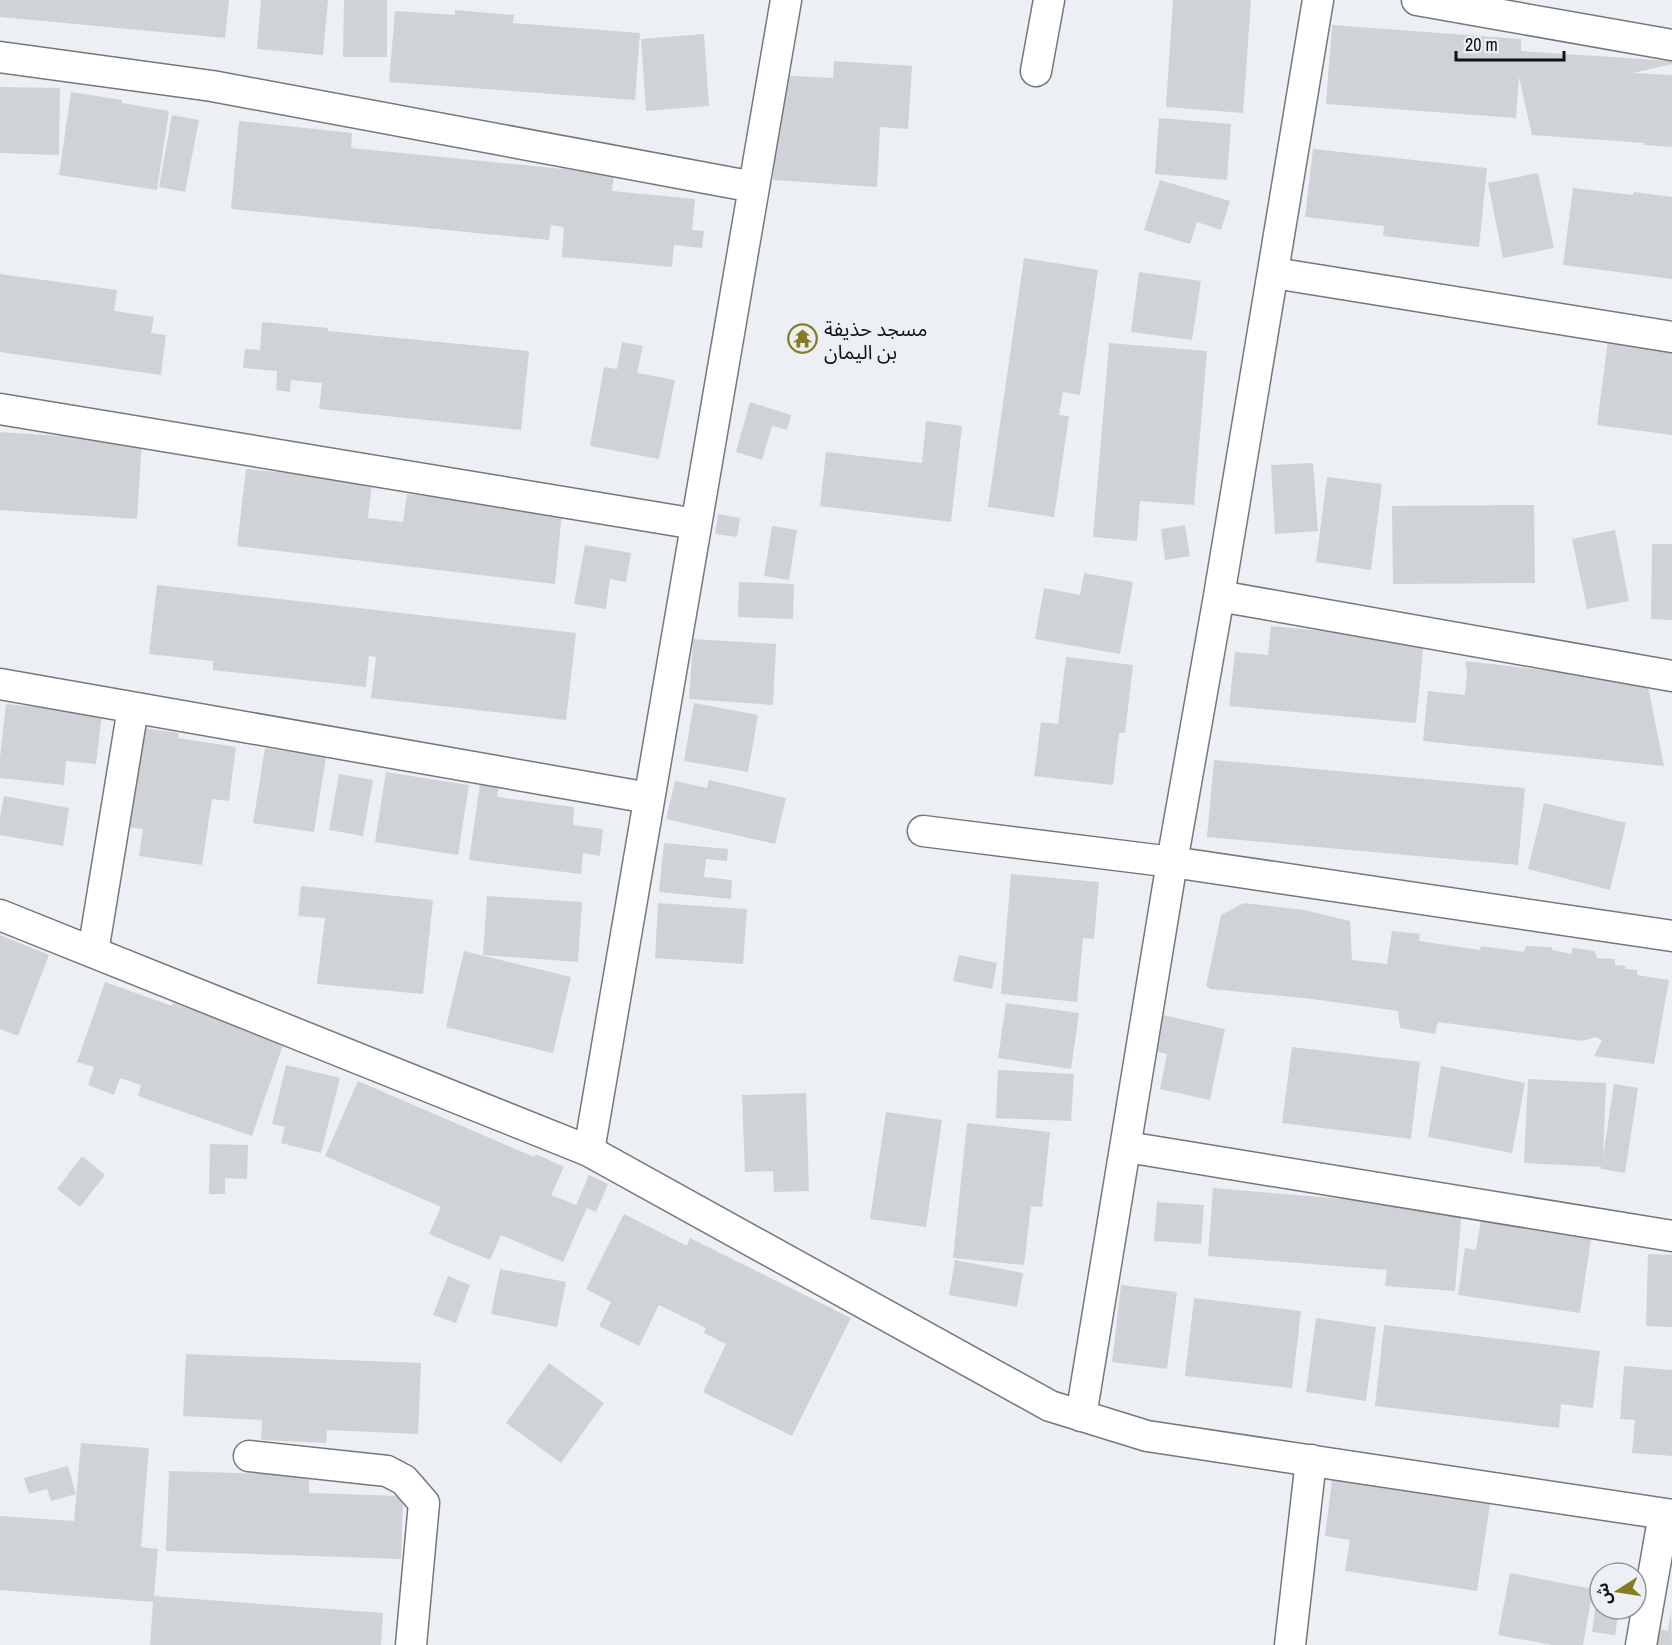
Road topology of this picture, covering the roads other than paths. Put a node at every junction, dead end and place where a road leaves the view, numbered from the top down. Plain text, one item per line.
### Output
1 (786, 0) edge
2 (1049, 0) edge
3 (1318, 0) edge
4 (1417, 0) edge
5 (1672, 45) edge
6 (0, 57) edge
7 (1036, 71) dead end
8 (754, 187) junction
9 (1274, 273) junction
10 (1672, 337) edge
11 (0, 409) edge
12 (696, 524) junction
13 (1219, 596) junction
14 (1672, 676) edge
15 (0, 684) edge
16 (133, 708) junction
17 (649, 798) junction
18 (923, 831) dead end
19 (1172, 862) junction
20 (0, 915) edge
21 (1672, 936) edge
22 (93, 952) junction
23 (1127, 1147) junction
24 (589, 1151) junction
25 (1672, 1236) edge
26 (1082, 1416) junction
27 (249, 1456) dead end
28 (1311, 1460) junction
29 (1668, 1514) edge
30 (411, 1645) edge
31 (1290, 1645) edge
32 (1641, 1645) edge

1 - 8 street
2 - 7 street
3 - 9 street
4 - 5 street
6 - 8 street
8 - 12 street
9 - 10 street
9 - 13 street
11 - 12 street
12 - 17 street
13 - 14 street
13 - 19 street
15 - 16 street
16 - 17 street
16 - 22 street
17 - 24 street
18 - 19 street
19 - 21 street
19 - 23 street
20 - 22 street
22 - 24 street
23 - 25 street
23 - 26 street
24 - 26 street
26 - 28 street
27 - 30 street
28 - 29 street
28 - 31 street
29 - 32 street

